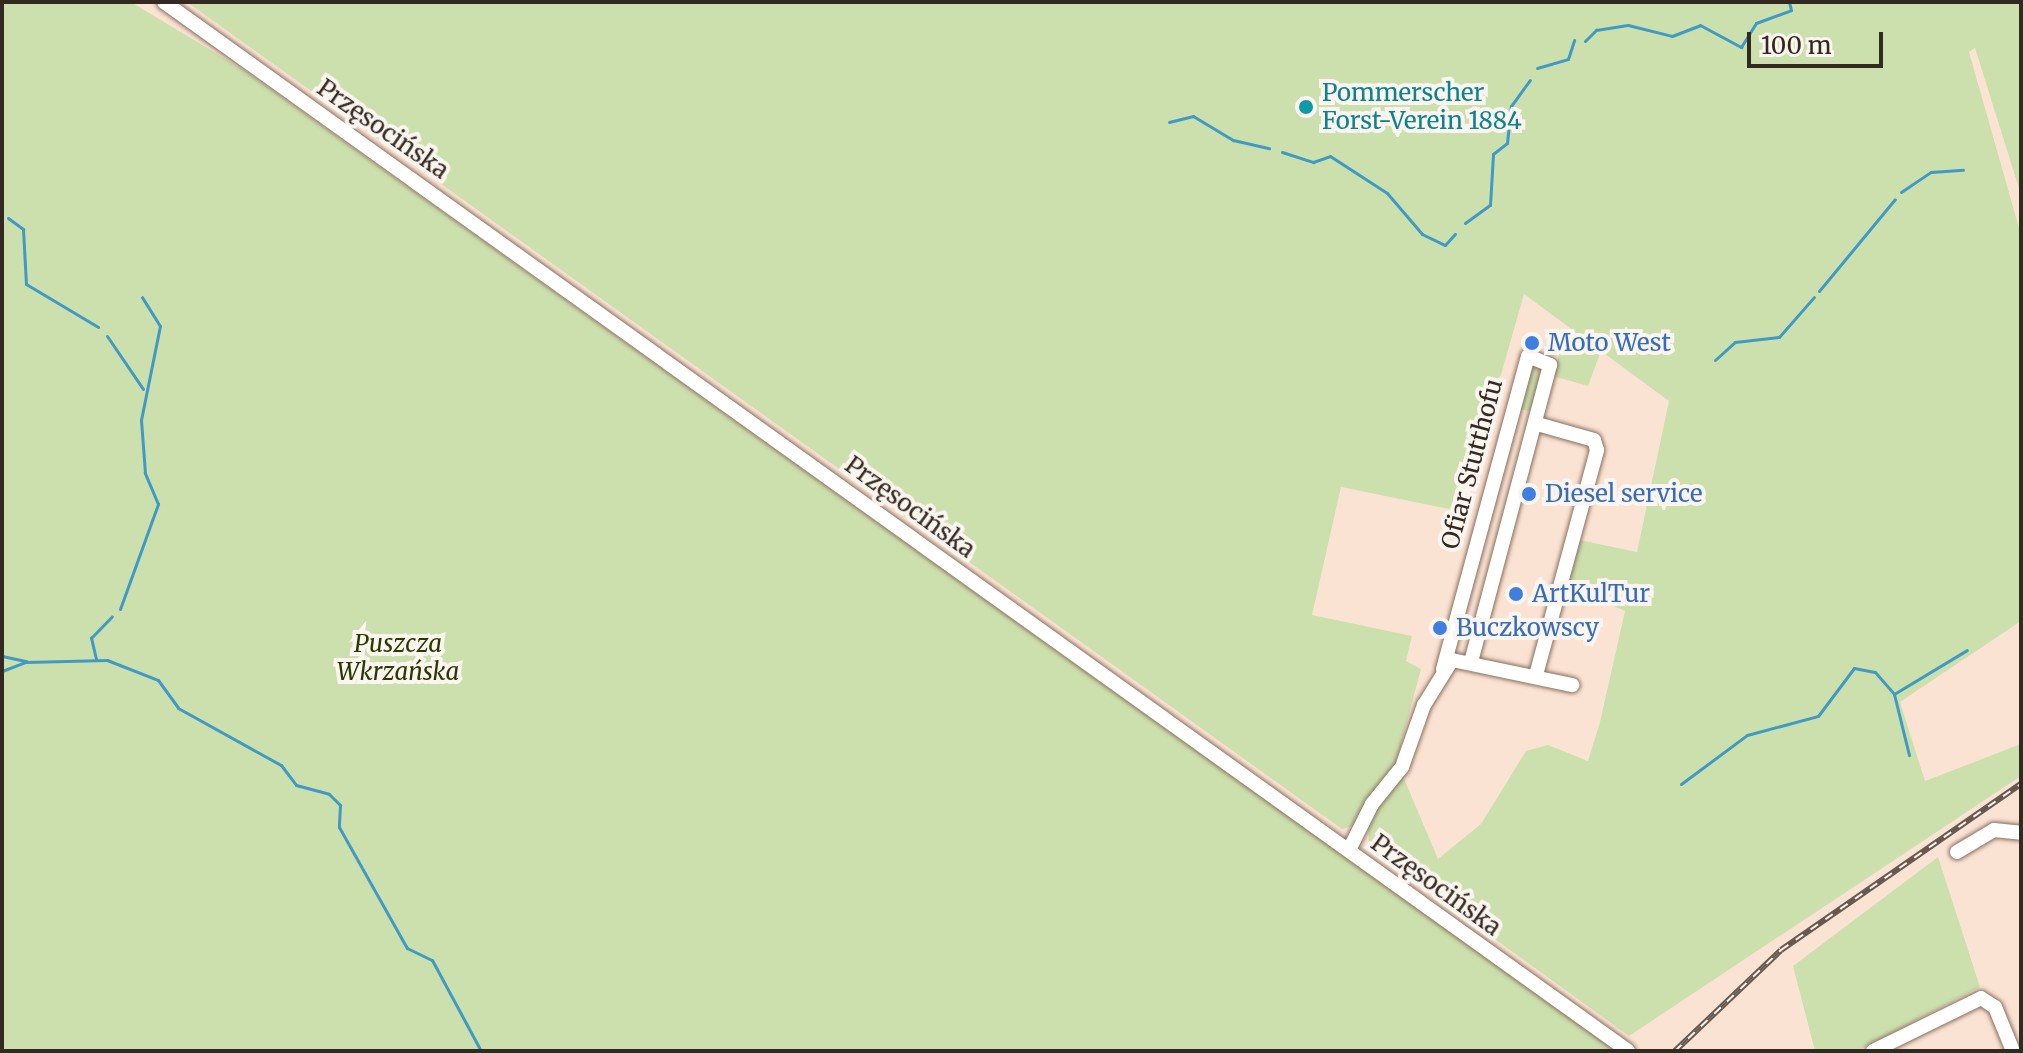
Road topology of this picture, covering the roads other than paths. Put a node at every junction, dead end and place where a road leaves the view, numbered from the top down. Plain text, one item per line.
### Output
1 (164, 2) edge
2 (1537, 424) junction
3 (1472, 658) junction
4 (1443, 669) junction
5 (1536, 675) junction
6 (1572, 685) dead end
7 (2021, 833) edge
8 (1349, 850) junction
9 (1957, 852) dead end
10 (1628, 1051) edge
11 (1873, 1051) edge
12 (2013, 1051) edge

1 - 8 street, Przęsocińska
2 - 3 street, Ofiar Stutthofu
2 - 4 street, Ofiar Stutthofu
2 - 5 street
3 - 4 street
3 - 5 street
4 - 8 street, Ofiar Stutthofu
5 - 6 street
7 - 9 street
8 - 10 street, Przęsocińska
11 - 12 street

